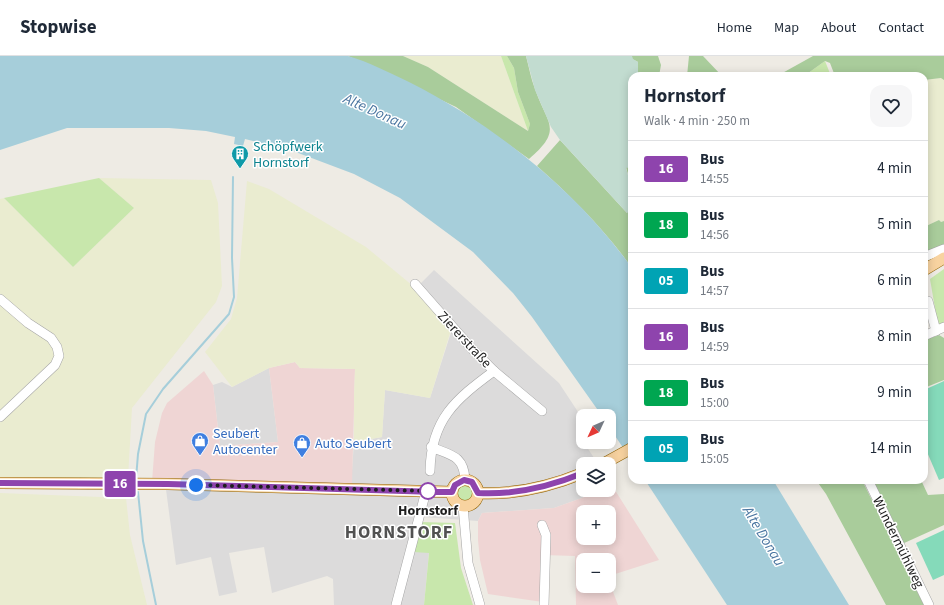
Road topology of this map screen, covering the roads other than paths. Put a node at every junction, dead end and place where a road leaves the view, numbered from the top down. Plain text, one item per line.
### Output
1 (944, 249) edge
2 (928, 255) edge
3 (944, 258) edge
4 (928, 268) edge
5 (415, 284) dead end
6 (0, 299) edge
7 (928, 301) dead end
8 (940, 329) edge
9 (928, 334) edge
10 (494, 370) junction
11 (542, 411) dead end
12 (0, 416) edge
13 (431, 447) junction
14 (628, 450) edge
15 (616, 457) edge
16 (430, 470) dead end
17 (576, 475) edge
18 (464, 480) junction
19 (0, 483) edge
20 (870, 484) edge
21 (440, 492) junction
22 (478, 493) junction
23 (463, 506) junction
24 (542, 525) dead end
25 (396, 605) edge
26 (480, 605) edge
27 (544, 605) edge
28 (929, 605) edge

1 - 2 street
3 - 4 main road
5 - 10 street, Ziererstraße
6 - 12 street
7 - 8 street
8 - 9 street
10 - 11 street
10 - 13 street, Ziererstraße
13 - 16 street, Ziererstraße
13 - 18 street
14 - 15 main road
17 - 22 main road
18 - 21 main road
18 - 22 main road
19 - 21 main road
20 - 28 street, Wundermühlweg
21 - 23 main road
21 - 25 street
22 - 23 main road
23 - 26 street
24 - 27 street

